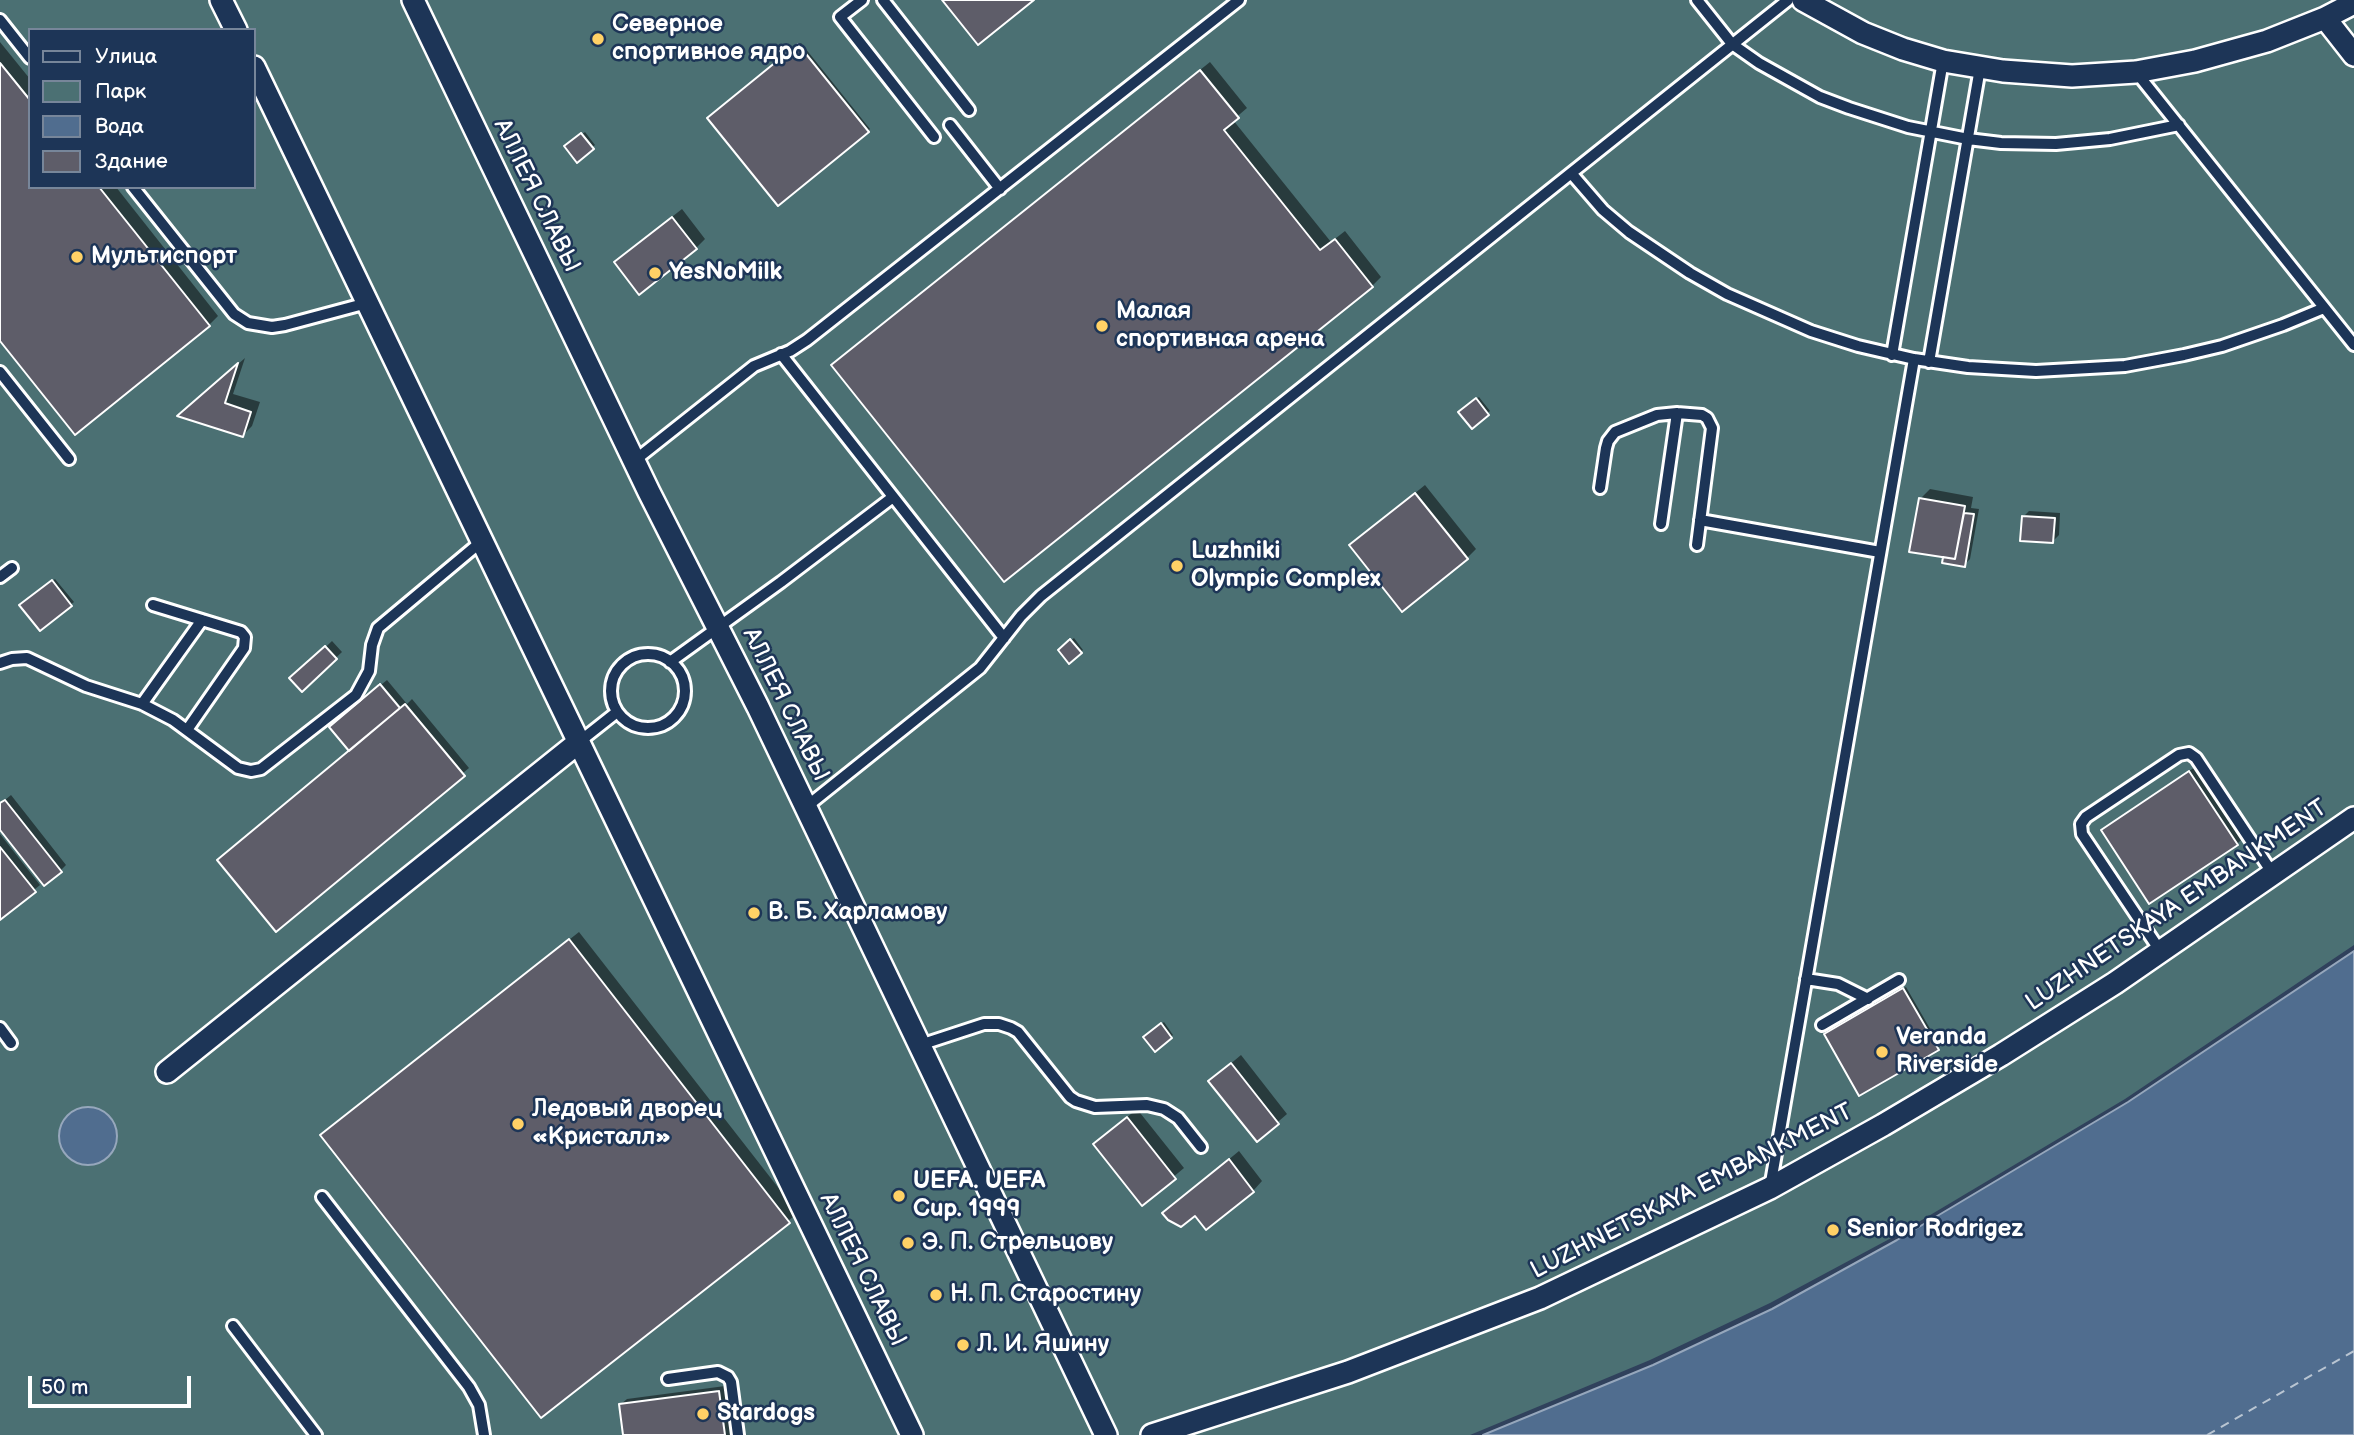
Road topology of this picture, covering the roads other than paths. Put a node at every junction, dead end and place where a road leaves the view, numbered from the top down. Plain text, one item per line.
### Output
1 (221, 0) edge
2 (413, 0) edge
3 (862, 0) edge
4 (883, 0) edge
5 (1239, 0) edge
6 (1697, 0) edge
7 (1788, 0) edge
8 (1803, 0) edge
9 (2354, 3) edge
10 (2325, 18) junction
11 (0, 20) edge
12 (235, 28) edge
13 (1732, 44) junction
14 (2349, 49) edge
15 (28, 55) edge
16 (1943, 61) junction
17 (1980, 68) junction
18 (256, 72) edge
19 (2136, 72) junction
20 (969, 110) dead end
21 (950, 125) dead end
22 (2179, 125) junction
23 (1931, 132) junction
24 (934, 137) dead end
25 (1968, 139) junction
26 (1571, 173) junction
27 (135, 189) edge
28 (1000, 189) junction
29 (368, 303) junction
30 (2324, 308) junction
31 (2354, 345) edge
32 (781, 355) junction
33 (1892, 355) junction
34 (1914, 359) junction
35 (1929, 362) junction
36 (0, 372) edge
37 (1677, 413) junction
38 (69, 459) dead end
39 (634, 461) junction
40 (1600, 488) dead end
41 (893, 497) junction
42 (1700, 520) junction
43 (1661, 524) dead end
44 (482, 541) junction
45 (1697, 545) dead end
46 (1881, 552) junction
47 (12, 568) dead end
48 (0, 577) edge
49 (153, 605) dead end
50 (202, 620) junction
51 (718, 628) junction
52 (1004, 638) junction
53 (670, 662) junction
54 (0, 663) edge
55 (142, 704) junction
56 (617, 712) junction
57 (187, 730) junction
58 (579, 742) junction
59 (806, 807) junction
60 (2354, 818) edge
61 (2273, 874) junction
62 (2161, 951) junction
63 (1806, 978) junction
64 (1899, 980) dead end
65 (1868, 999) junction
66 (1822, 1025) dead end
67 (0, 1028) edge
68 (11, 1042) dead end
69 (919, 1045) junction
70 (167, 1072) dead end
71 (1201, 1147) dead end
72 (1770, 1188) junction
73 (322, 1197) dead end
74 (233, 1326) dead end
75 (668, 1379) dead end
76 (316, 1435) edge
77 (484, 1435) edge
78 (738, 1435) edge
79 (912, 1435) edge
80 (1106, 1435) edge
81 (1152, 1435) edge

1 - 12 street
2 - 39 street, АЛЛЕЯ СЛАВЫ
3 - 24 lane
4 - 20 lane
5 - 28 lane
6 - 13 lane
7 - 13 lane
8 - 16 street
9 - 10 street
10 - 14 street
10 - 19 street
11 - 15 lane
13 - 23 lane
13 - 26 lane
16 - 17 street
16 - 23 lane
17 - 19 street
17 - 25 lane
18 - 29 street, АЛЛЕЯ СЛАВЫ
19 - 22 lane
21 - 28 lane
22 - 25 lane
22 - 30 lane
23 - 25 lane
23 - 33 lane
25 - 35 lane
26 - 33 lane
26 - 52 lane
27 - 29 lane
28 - 32 lane
29 - 44 street, АЛЛЕЯ СЛАВЫ
30 - 31 lane
30 - 35 lane
32 - 39 lane
32 - 41 lane
33 - 34 lane
34 - 35 lane
34 - 46 lane
36 - 38 lane
37 - 40 lane
37 - 42 lane
37 - 43 lane
39 - 51 street, АЛЛЕЯ СЛАВЫ
41 - 51 lane
41 - 52 lane
42 - 45 lane
42 - 46 lane
44 - 57 lane
44 - 58 street, АЛЛЕЯ СЛАВЫ
46 - 63 lane
47 - 48 lane
49 - 50 lane
50 - 55 lane
50 - 57 lane
51 - 53 lane
51 - 59 street, АЛЛЕЯ СЛАВЫ
52 - 59 lane
53 - 56 lane
53 - 56 lane
54 - 55 lane
55 - 57 lane
56 - 58 lane
58 - 70 street
58 - 79 street, АЛЛЕЯ СЛАВЫ
59 - 69 street, АЛЛЕЯ СЛАВЫ
60 - 61 street, LUZHNETSKAYA EMBANKMENT
61 - 62 street, LUZHNETSKAYA EMBANKMENT
61 - 62 lane
62 - 72 street, LUZHNETSKAYA EMBANKMENT
63 - 65 lane
63 - 72 lane
64 - 65 lane
65 - 66 lane
67 - 68 lane
69 - 71 lane
69 - 80 street, АЛЛЕЯ СЛАВЫ
72 - 81 street, LUZHNETSKAYA EMBANKMENT
73 - 77 lane
74 - 76 lane
75 - 78 lane

